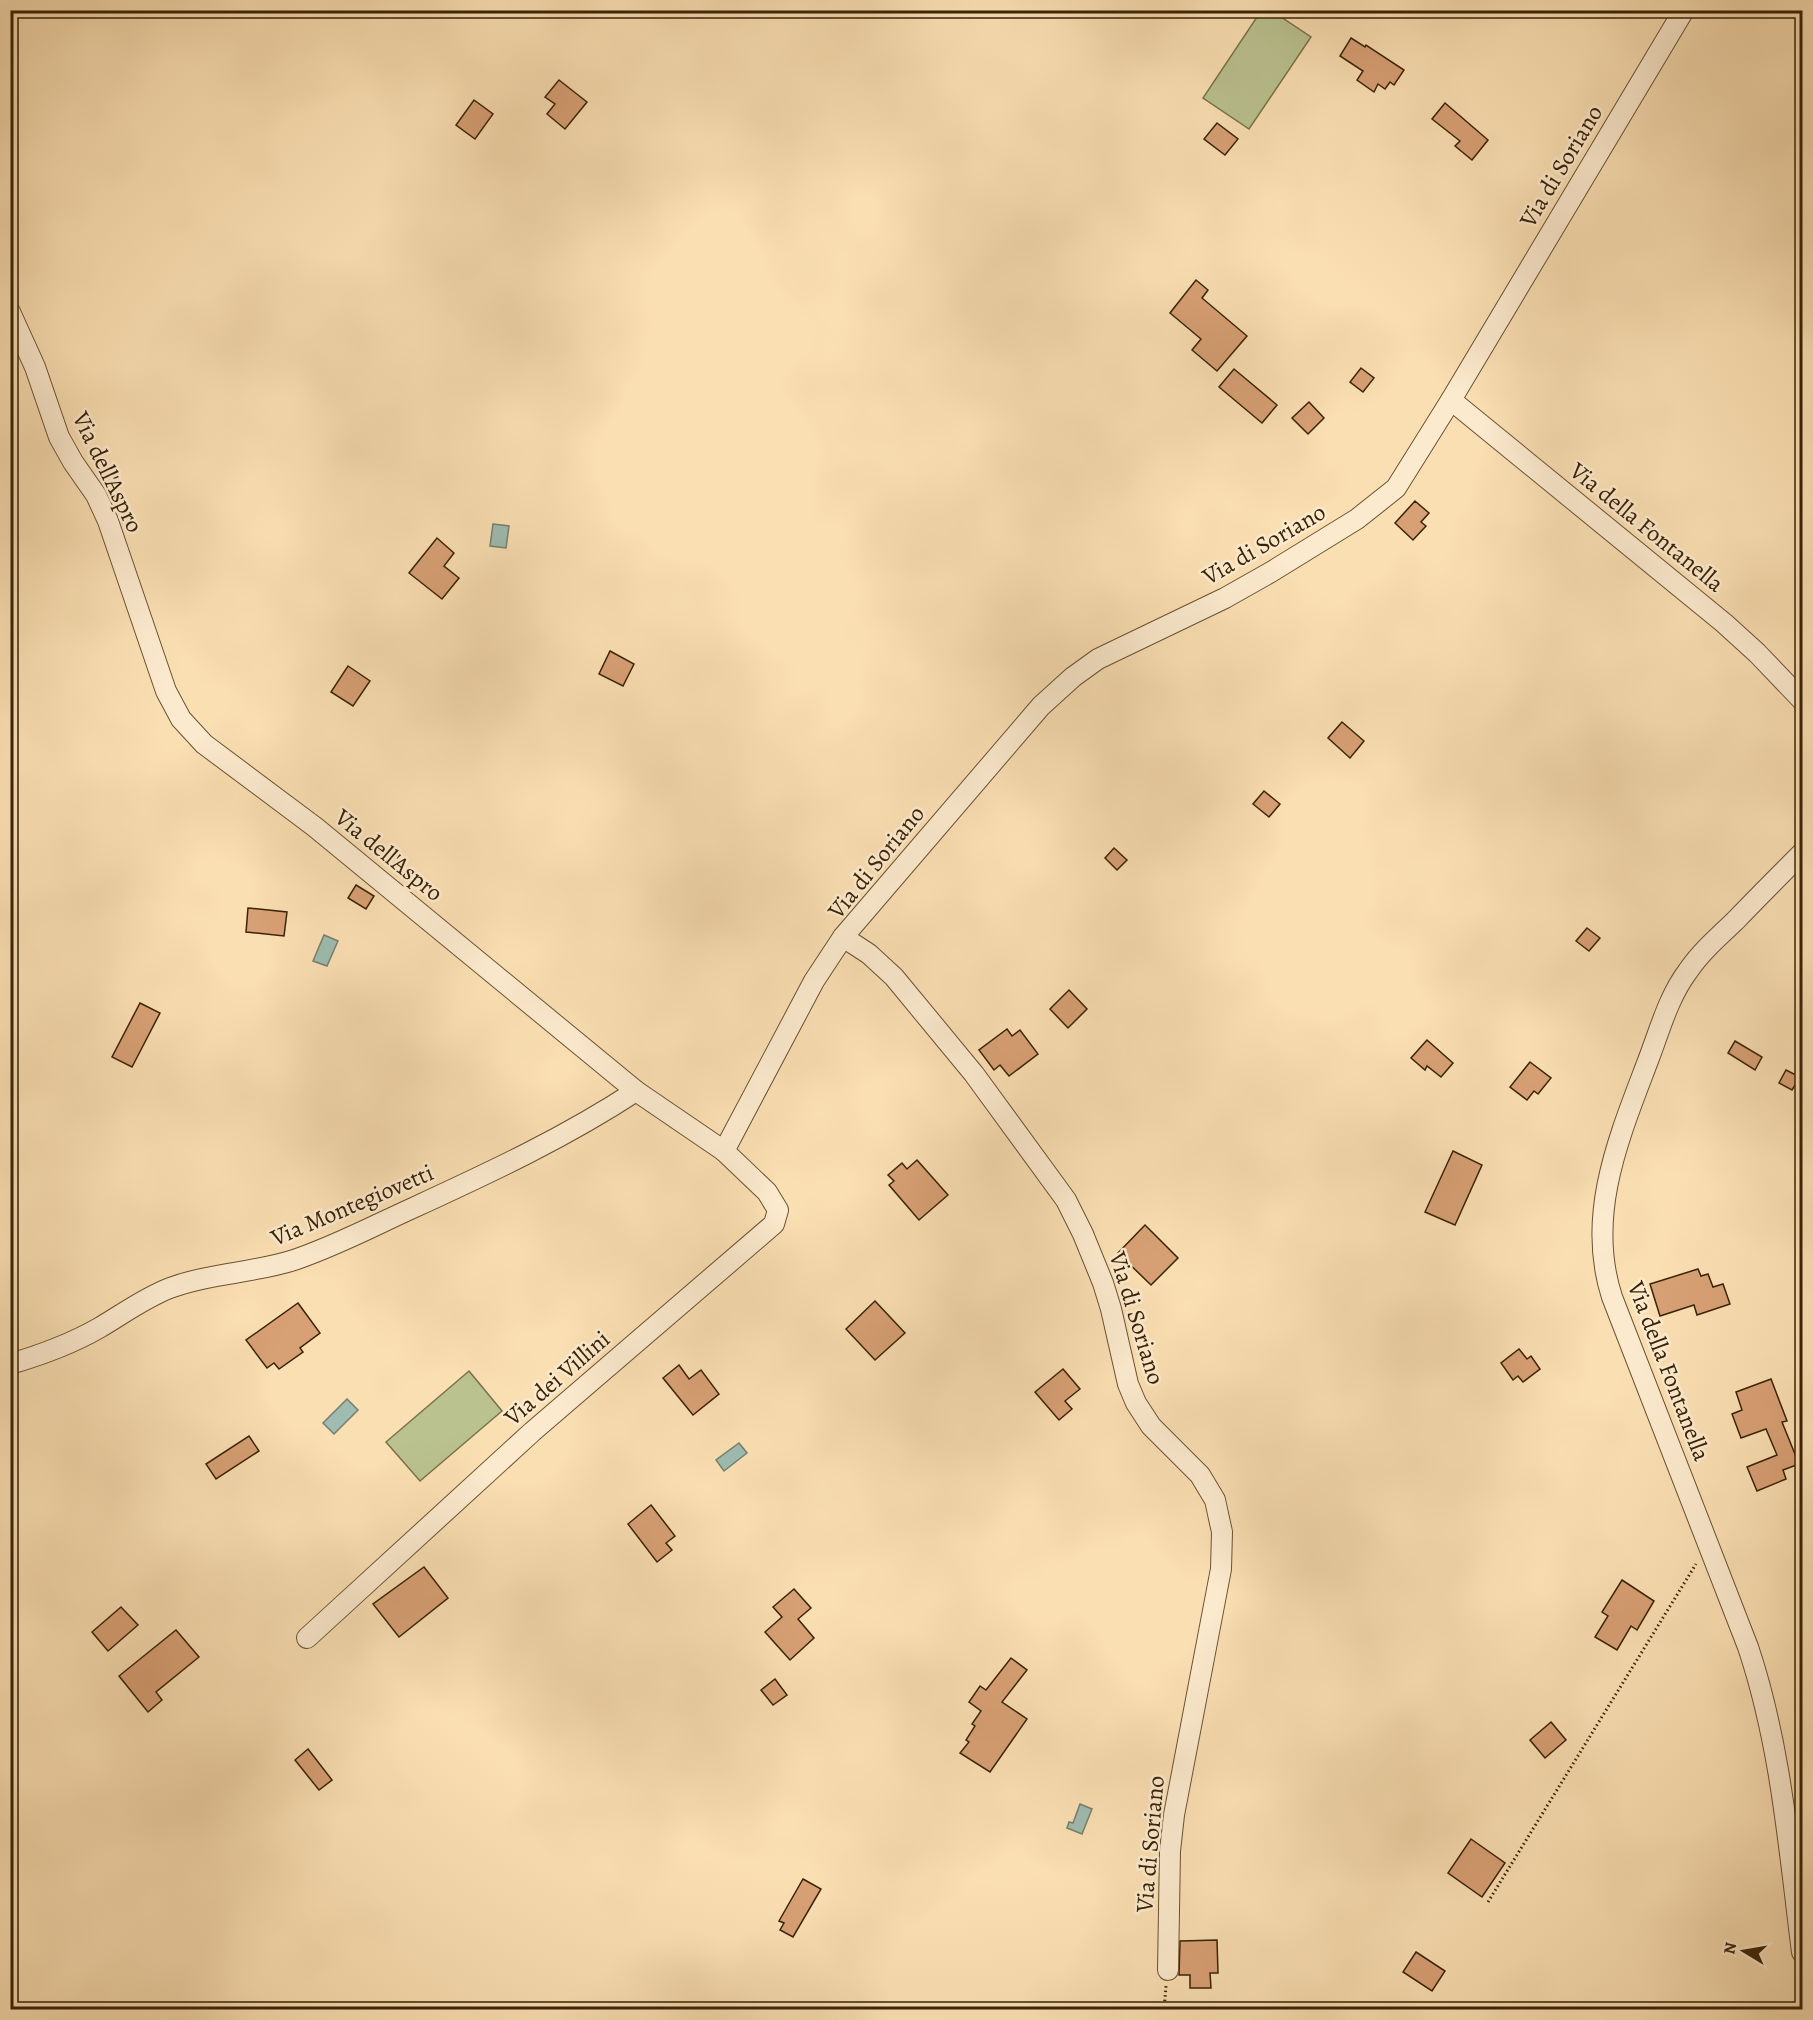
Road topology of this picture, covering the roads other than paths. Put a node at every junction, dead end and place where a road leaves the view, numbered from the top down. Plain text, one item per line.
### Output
1 (1684, 10) edge
2 (10, 312) edge
3 (1451, 400) junction
4 (1803, 700) edge
5 (1803, 853) edge
6 (843, 937) junction
7 (636, 1091) junction
8 (724, 1151) junction
9 (10, 1364) edge
10 (307, 1638) dead end
11 (1803, 1952) edge
12 (1167, 1970) dead end

1 - 3 street, Via di Soriano
2 - 7 street, Via dell'Aspro
3 - 4 street, Via della Fontanella
3 - 6 street, Via di Soriano
5 - 11 street, Via della Fontanella
6 - 8 street
6 - 12 street, Via di Soriano
7 - 8 street, Via dell'Aspro
7 - 9 street, Via Montegiovetti
8 - 10 street, Via dei Villini

